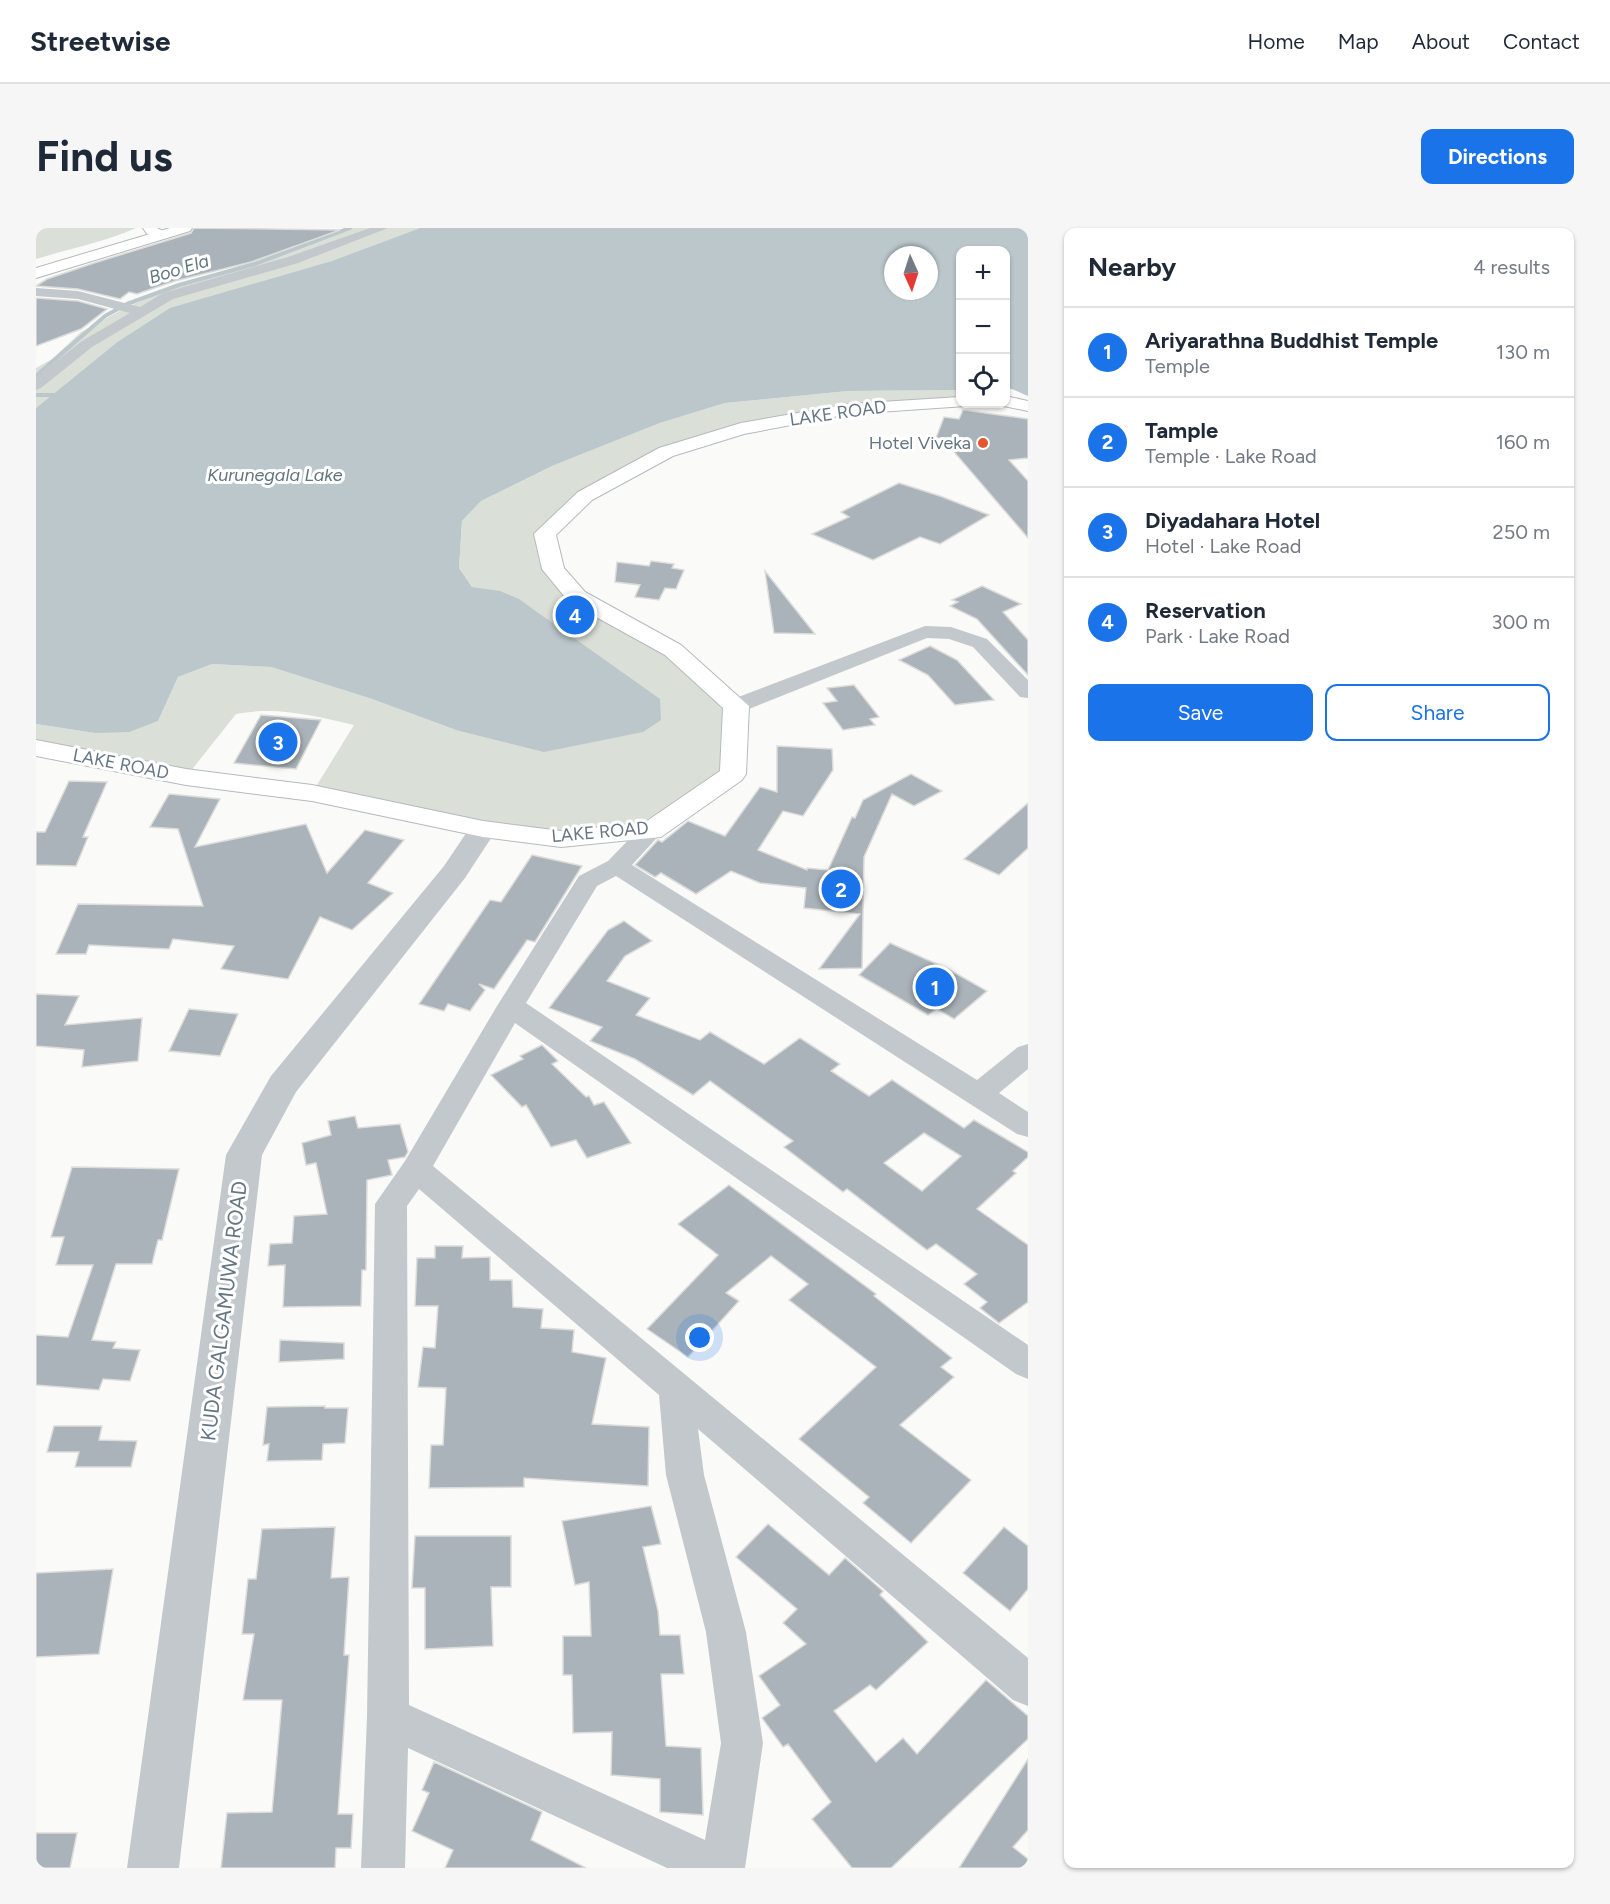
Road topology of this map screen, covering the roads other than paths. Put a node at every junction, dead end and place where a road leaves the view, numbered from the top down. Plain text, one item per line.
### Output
1 (185, 228) edge
2 (382, 228) edge
3 (157, 230) edge
4 (36, 267) edge
5 (36, 273) edge
6 (36, 292) edge
7 (128, 308) junction
8 (36, 385) edge
9 (956, 402) edge
10 (1010, 402) edge
11 (1028, 406) edge
12 (1028, 692) edge
13 (736, 706) junction
14 (36, 748) edge
15 (483, 829) junction
16 (651, 831) junction
17 (617, 866) junction
18 (511, 1006) junction
19 (1028, 1054) edge
20 (977, 1095) junction
21 (1028, 1126) edge
22 (416, 1169) junction
23 (1028, 1364) edge
24 (676, 1388) junction
25 (1028, 1685) edge
26 (388, 1717) junction
27 (153, 1868) edge
28 (383, 1868) edge
29 (717, 1868) edge
30 (723, 1868) edge

1 - 3 main road
2 - 7 street
3 - 4 main road
3 - 5 main road
6 - 7 street
7 - 8 street
9 - 13 main road, LAKE ROAD
10 - 11 main road
12 - 13 street
13 - 16 main road, LAKE ROAD
14 - 15 main road, LAKE ROAD
15 - 16 main road, LAKE ROAD
15 - 27 street, KUDA GALGAMUWA ROAD
16 - 17 street
17 - 18 street
17 - 20 street
18 - 22 street
18 - 23 street
19 - 20 street
20 - 21 street
22 - 24 street
22 - 26 street
24 - 25 street
24 - 30 street
26 - 28 street
26 - 29 street

